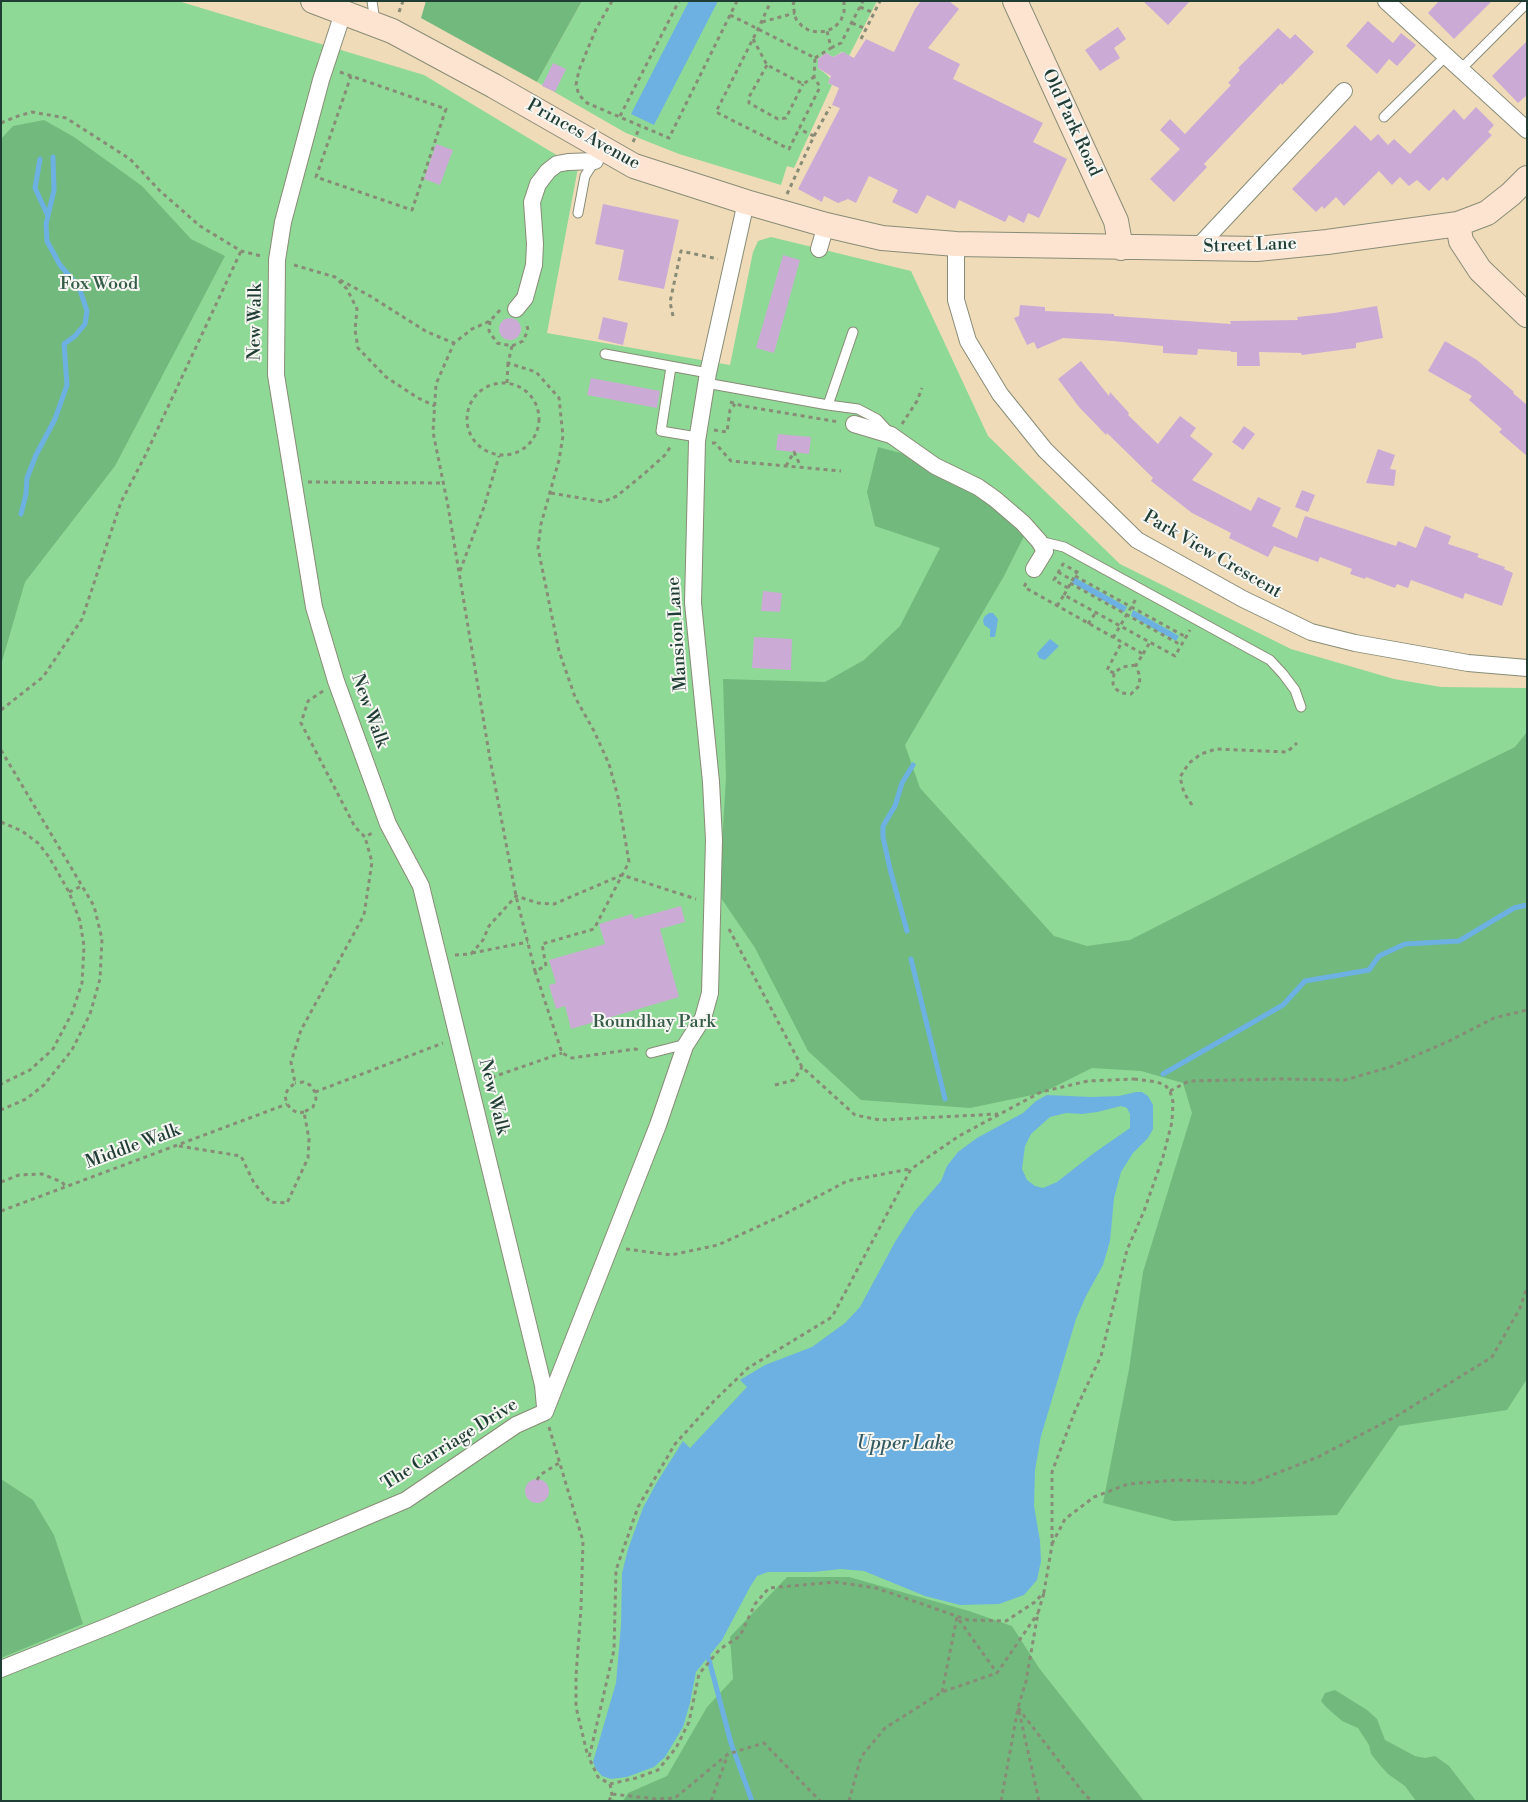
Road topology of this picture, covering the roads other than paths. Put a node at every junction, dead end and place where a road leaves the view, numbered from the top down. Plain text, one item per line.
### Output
1 (313, 1) edge
2 (372, 1) edge
3 (1017, 2) edge
4 (1527, 2) edge
5 (1397, 5) edge
6 (344, 13) junction
7 (376, 24) junction
8 (1446, 56) junction
9 (1460, 70) junction
10 (1344, 91) dead end
11 (1384, 117) dead end
12 (1527, 130) edge
13 (600, 155) junction
14 (1527, 178) edge
15 (746, 202) junction
16 (578, 212) dead end
17 (1458, 224) junction
18 (826, 225) junction
19 (956, 244) junction
20 (1121, 248) junction
21 (1198, 248) junction
22 (819, 249) dead end
23 (516, 309) road end
24 (1527, 315) edge
25 (853, 332) dead end
26 (605, 354) dead end
27 (671, 366) junction
28 (707, 378) junction
29 (828, 405) junction
30 (854, 424) road end
31 (698, 435) junction
32 (891, 435) junction
33 (1039, 541) junction
34 (1037, 565) road end
35 (1527, 668) edge
36 (1302, 707) dead end
37 (686, 1044) junction
38 (651, 1053) road end
39 (680, 1061) joint
40 (545, 1412) junction
41 (1, 1669) edge

1 - 6 street, Princes Avenue
2 - 7 lane
3 - 20 street, Old Park Road
4 - 9 lane
5 - 8 street
6 - 7 street, Princes Avenue
6 - 40 street, New Walk
7 - 13 street, Princes Avenue
8 - 9 street
8 - 11 lane
9 - 12 street
10 - 21 street
13 - 15 street, Princes Avenue
13 - 16 lane
13 - 23 street
14 - 17 street, Street Lane
15 - 18 street, Princes Avenue
15 - 28 street, Mansion Lane
17 - 21 street, Street Lane
17 - 24 street
18 - 19 street, Princes Avenue
18 - 22 street
19 - 20 street, Street Lane
19 - 35 street, Park View Crescent
20 - 21 street, Street Lane
25 - 29 lane
26 - 27 lane
27 - 28 lane
27 - 31 lane
28 - 29 lane
28 - 31 street, Mansion Lane
29 - 32 lane
30 - 32 street
31 - 37 street, Mansion Lane
32 - 33 street
33 - 34 street
33 - 36 lane
37 - 38 lane
37 - 39 street, Mansion Lane
39 - 40 street, The Carriage Drive
40 - 41 street, The Carriage Drive

